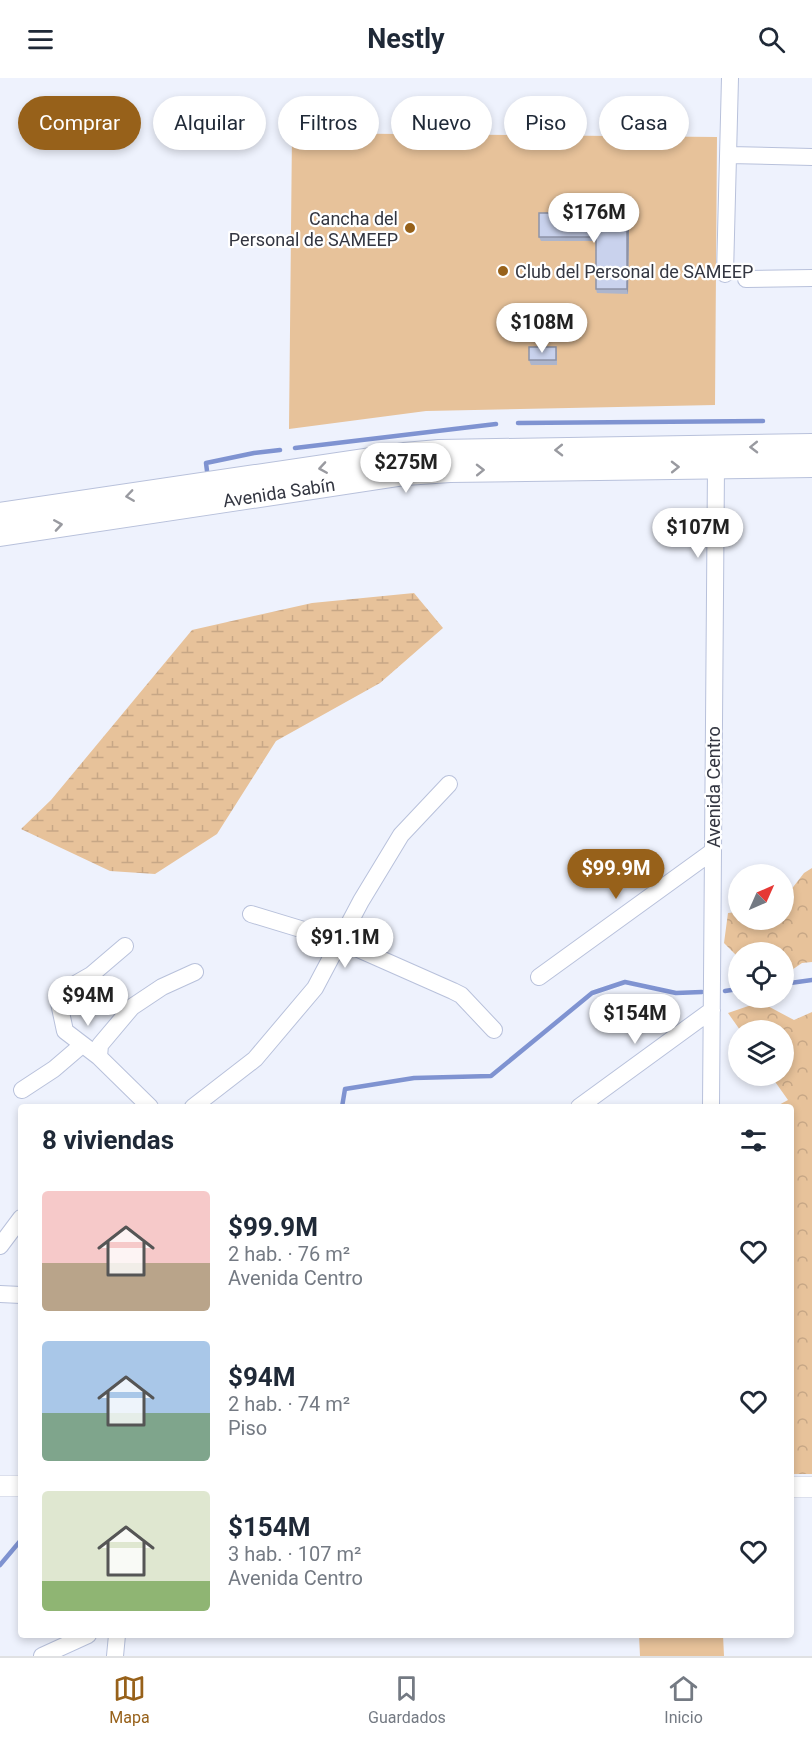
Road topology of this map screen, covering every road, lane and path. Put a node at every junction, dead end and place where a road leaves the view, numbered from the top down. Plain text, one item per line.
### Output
1 (730, 78) edge
2 (729, 155) junction
3 (812, 156) edge
4 (726, 274) dead end
5 (746, 279) dead end
6 (812, 279) edge
7 (812, 447) edge
8 (812, 465) edge
9 (716, 466) junction
10 (0, 515) edge
11 (0, 534) edge
12 (449, 784) dead end
13 (713, 851) junction
14 (250, 914) dead end
15 (340, 941) junction
16 (125, 946) dead end
17 (195, 972) dead end
18 (539, 976) dead end
19 (712, 1010) junction
20 (494, 1030) dead end
21 (82, 1045) junction
22 (99, 1057) junction
23 (22, 1090) dead end
24 (147, 1104) edge
25 (197, 1104) edge
26 (583, 1104) edge
27 (711, 1104) edge
28 (18, 1222) edge
29 (0, 1246) edge
30 (0, 1294) edge
31 (18, 1294) edge
32 (0, 1485) edge
33 (18, 1486) edge
34 (794, 1486) edge
35 (812, 1486) edge
36 (81, 1638) edge
37 (117, 1638) edge
38 (42, 1656) edge
39 (115, 1656) edge

1 - 2 street
2 - 3 street
2 - 4 street
5 - 6 street
7 -> 10 main road, Avenida Sabín
8 - 9 main road, Avenida Sabín
11 -> 9 main road, Avenida Sabín
9 - 13 street, Avenida Centro
12 - 15 street
13 - 18 street
13 - 19 street, Avenida Centro
14 - 15 street
15 - 20 street
15 - 25 street
16 - 21 street
17 - 22 street
19 - 26 street
19 - 27 street, Avenida Centro
21 - 22 street
21 - 23 street
22 - 24 street
28 - 29 street
30 - 31 street
32 - 33 street
34 - 35 street
36 - 38 street
37 - 39 street

